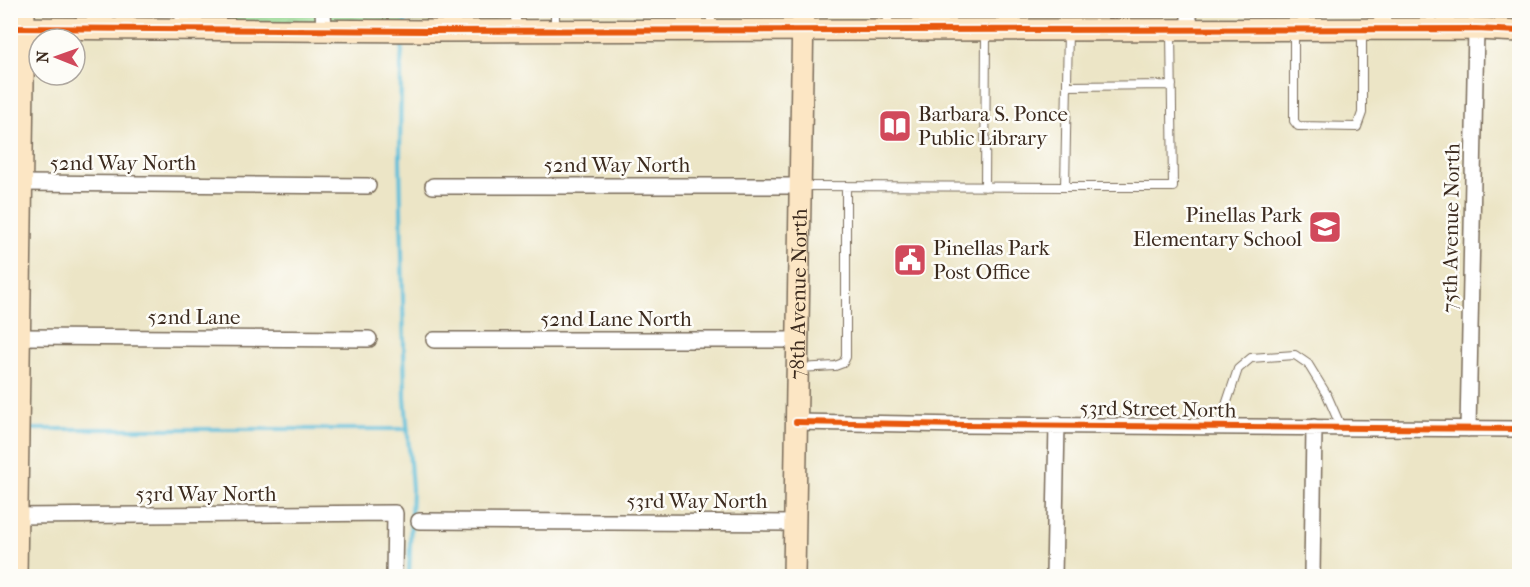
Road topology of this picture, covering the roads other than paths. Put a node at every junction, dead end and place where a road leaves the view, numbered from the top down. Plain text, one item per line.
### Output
1 (183, 20) edge
2 (324, 20) edge
3 (802, 20) edge
4 (888, 20) edge
5 (1431, 20) edge
6 (516, 21) edge
7 (555, 21) edge
8 (711, 21) edge
9 (20, 22) edge
10 (1183, 23) edge
11 (1376, 23) edge
12 (1294, 29) junction
13 (1476, 29) junction
14 (986, 30) junction
15 (1068, 30) junction
16 (1520, 31) edge
17 (1172, 85) junction
18 (1067, 86) junction
19 (22, 183) junction
20 (368, 186) dead end
21 (434, 186) dead end
22 (800, 186) junction
23 (846, 186) junction
24 (985, 187) junction
25 (1065, 187) junction
26 (20, 337) junction
27 (369, 339) dead end
28 (434, 340) dead end
29 (797, 340) junction
30 (797, 368) junction
31 (796, 422) junction
32 (1057, 424) junction
33 (1219, 426) junction
34 (1314, 427) junction
35 (1341, 427) junction
36 (1468, 429) junction
37 (1520, 429) edge
38 (17, 516) junction
39 (419, 521) dead end
40 (795, 523) junction
41 (16, 576) edge
42 (394, 576) edge
43 (794, 576) edge
44 (1054, 576) edge
45 (1312, 576) edge

1 - 2 street
1 - 9 street
2 - 6 street
3 - 4 street
3 - 8 street
3 - 22 street, 78th Avenue North
4 - 14 street
5 - 11 street
5 - 13 street
6 - 7 street
7 - 8 street
9 - 19 street
10 - 12 street
10 - 15 street
10 - 17 lane
11 - 12 street
11 - 12 lane
13 - 16 street
13 - 36 street, 75th Avenue North
14 - 15 street
14 - 24 lane
15 - 18 lane
17 - 18 lane
17 - 25 lane
18 - 25 lane
19 - 20 street, 52nd Way North
19 - 26 street
21 - 22 street, 52nd Way North
22 - 23 lane
22 - 29 street, 78th Avenue North
23 - 24 lane
23 - 30 lane
24 - 25 lane
26 - 27 street, 52nd Lane
26 - 38 street
28 - 29 street, 52nd Lane North
29 - 30 street, 78th Avenue North
30 - 31 street, 78th Avenue North
31 - 32 street, 53rd Street North
31 - 40 street, 78th Avenue North
32 - 33 street, 53rd Street North
32 - 44 street
33 - 34 street, 53rd Street North
33 - 35 lane
34 - 35 street, 53rd Street North
34 - 45 street
35 - 36 street, 53rd Street North
36 - 37 street, 53rd Street North
38 - 41 street
38 - 42 street, 53rd Way North
39 - 40 street, 53rd Way North
40 - 43 street, 78th Avenue North

